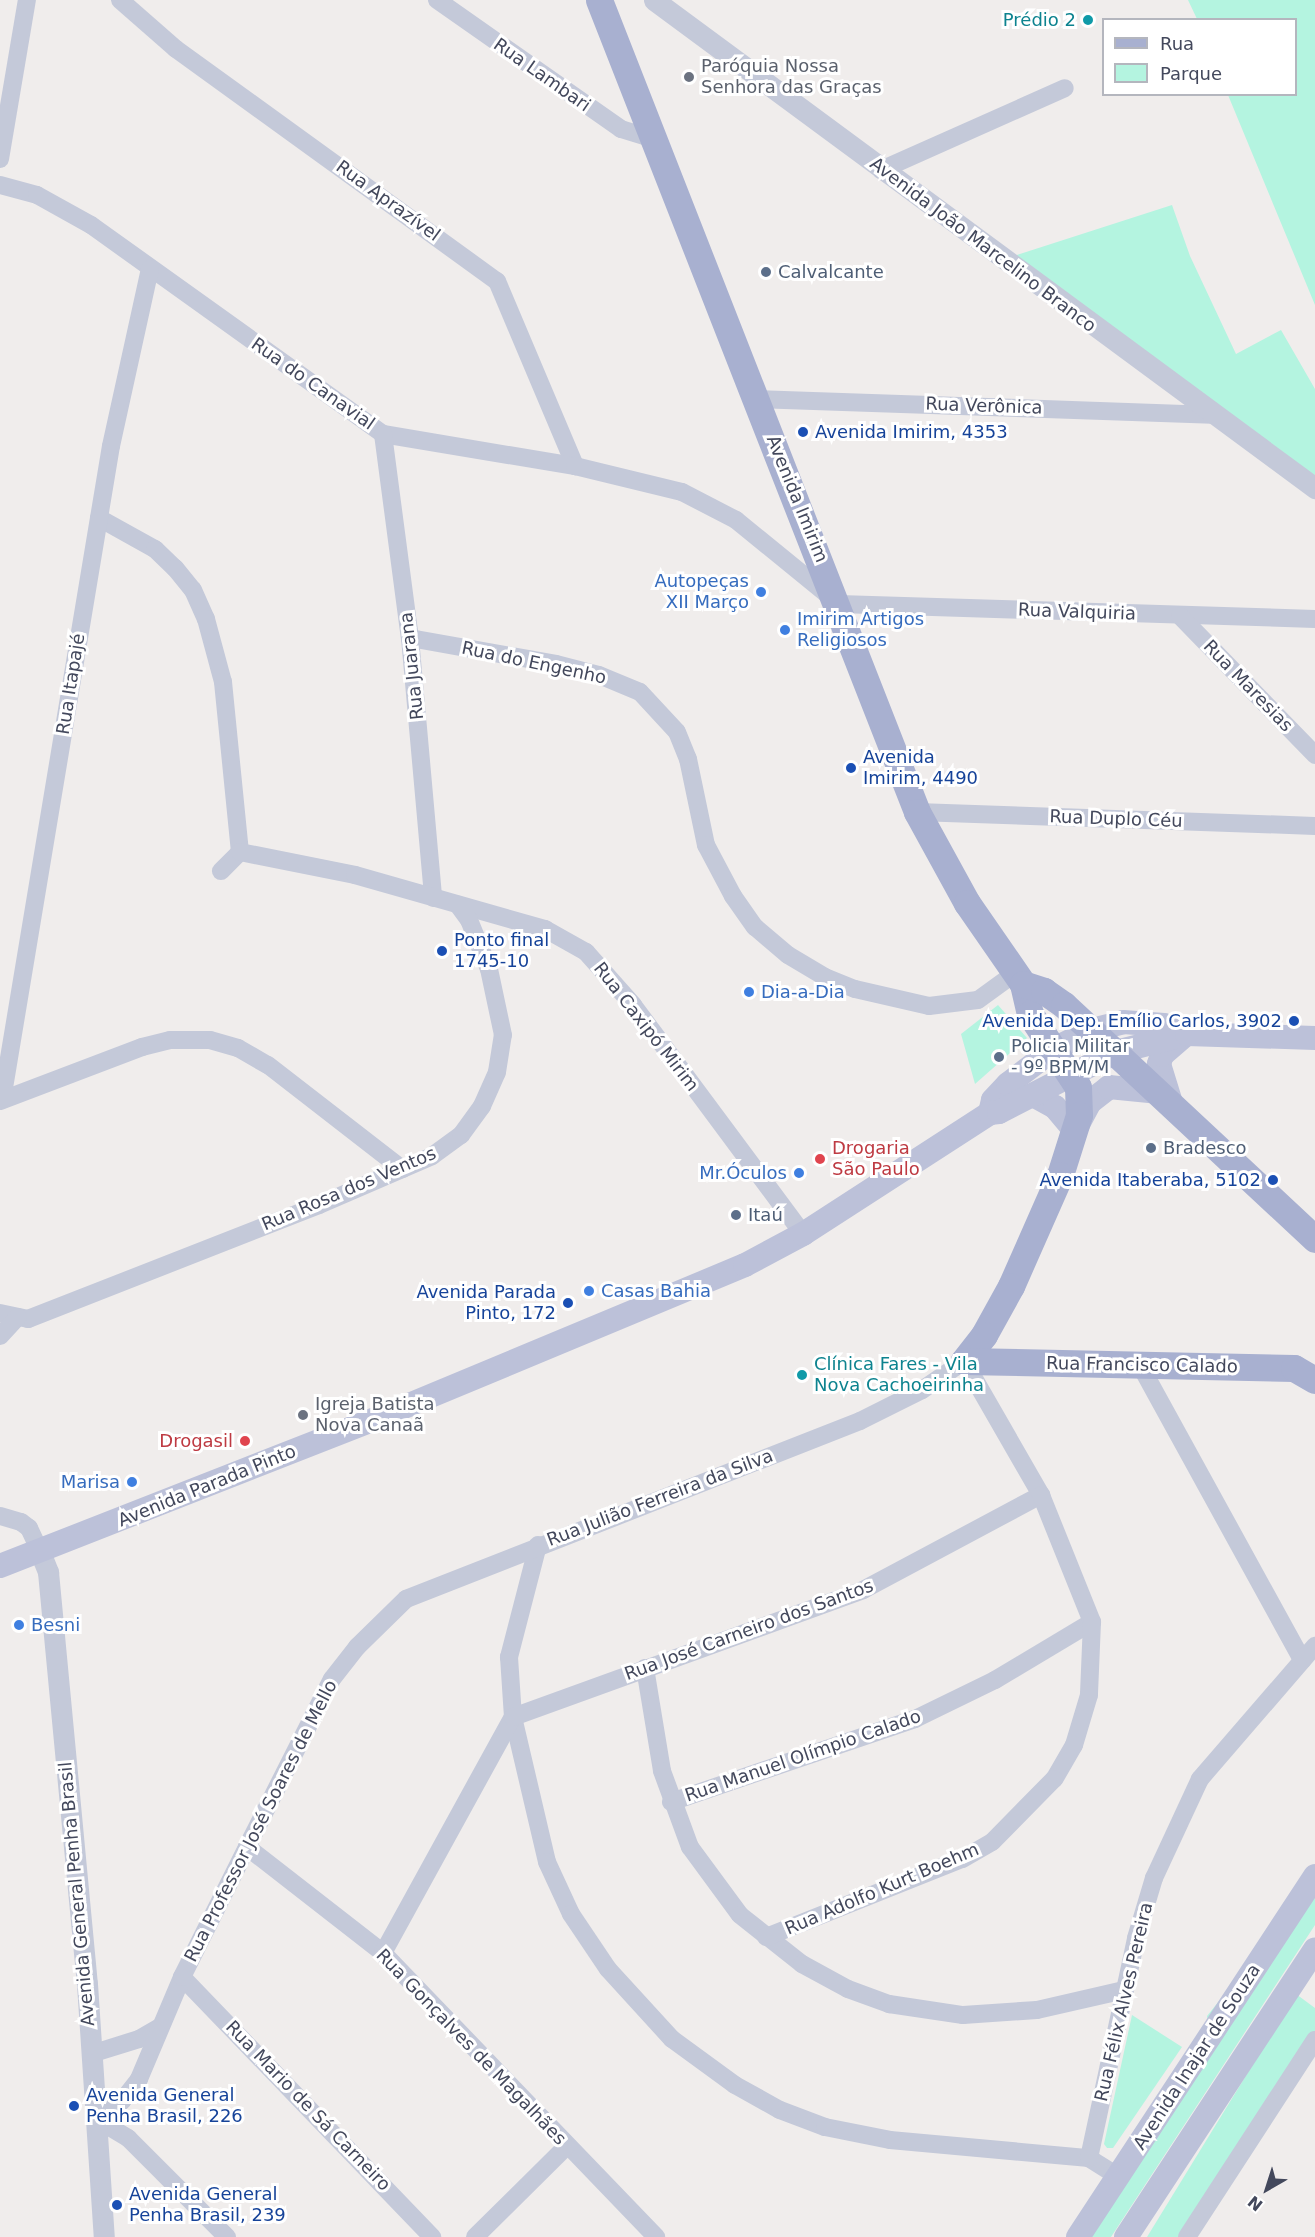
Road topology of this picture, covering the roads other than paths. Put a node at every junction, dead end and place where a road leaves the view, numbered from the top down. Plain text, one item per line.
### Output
1 (27, 0) edge
2 (120, 0) edge
3 (437, 0) edge
4 (600, 0) edge
5 (654, 0) edge
6 (1065, 88) dead end
7 (653, 139) junction
8 (0, 159) edge
9 (881, 170) junction
10 (0, 185) edge
11 (150, 269) junction
12 (757, 399) junction
13 (1212, 415) junction
14 (383, 434) junction
15 (575, 466) junction
16 (1315, 488) edge
17 (99, 518) junction
18 (814, 541) junction
19 (786, 562) junction
20 (839, 604) junction
21 (1180, 616) junction
22 (1315, 619) edge
23 (410, 638) junction
24 (1315, 755) edge
25 (917, 812) junction
26 (1315, 826) edge
27 (240, 852) junction
28 (221, 871) dead end
29 (433, 898) junction
30 (458, 905) junction
31 (1019, 979) junction
32 (1092, 1030) junction
33 (1187, 1034) junction
34 (1315, 1038) edge
35 (1054, 1049) junction
36 (1116, 1052) junction
37 (1071, 1076) junction
38 (1033, 1095) junction
39 (1165, 1099) junction
40 (1, 1101) edge
41 (990, 1113) junction
42 (1075, 1131) junction
43 (402, 1169) junction
44 (802, 1234) junction
45 (1315, 1239) edge
46 (0, 1313) edge
47 (18, 1317) junction
48 (0, 1336) edge
49 (964, 1361) junction
50 (1140, 1365) junction
51 (1312, 1371) edge
52 (1041, 1495) junction
53 (0, 1516) edge
54 (538, 1545) junction
55 (40, 1552) junction
56 (0, 1566) edge
57 (1092, 1623) junction
58 (1315, 1646) edge
59 (1302, 1660) junction
60 (645, 1668) junction
61 (513, 1717) junction
62 (671, 1802) junction
63 (247, 1847) junction
64 (1315, 1876) edge
65 (766, 1937) junction
66 (1315, 1949) edge
67 (383, 1953) junction
68 (182, 1977) junction
69 (1124, 1990) junction
70 (160, 2027) junction
71 (1315, 2040) edge
72 (91, 2054) junction
73 (95, 2118) junction
74 (566, 2147) junction
75 (1089, 2158) junction
76 (1119, 2177) junction
77 (104, 2237) edge
78 (227, 2237) edge
79 (432, 2237) edge
80 (475, 2237) edge
81 (656, 2237) edge
82 (1078, 2237) edge
83 (1126, 2237) edge
84 (1187, 2237) edge

1 - 8 street
2 - 15 street, Rua Aprazível
3 - 7 street, Rua Lambari
4 - 7 main road, Avenida Imirim
5 - 9 street, Avenida João Marcelino Branco
6 - 9 street
7 - 12 main road, Avenida Imirim
9 - 13 street, Avenida João Marcelino Branco
10 - 11 street, Rua do Canavial
11 - 14 street, Rua do Canavial
11 - 17 street, Rua Itapajé
12 - 13 street, Rua Verônica
12 - 18 main road, Avenida Imirim
13 - 16 street, Avenida João Marcelino Branco
14 - 15 street, Rua do Canavial
14 - 23 street, Rua Juarana
15 - 19 street, Rua do Canavial
17 - 27 street
17 - 40 street, Rua Itapajé
18 - 19 street
18 - 20 main road, Avenida Imirim
19 - 20 street, Rua do Canavial
20 - 21 street, Rua Valquiria
20 - 25 main road, Avenida Imirim
21 - 22 street, Rua Valquiria
21 - 24 street, Rua Maresias
23 - 29 street, Rua Juarana
23 - 31 street, Rua do Engenho
25 - 26 street, Rua Duplo Céu
25 - 31 main road, Avenida Imirim
27 - 28 street
27 - 29 street, Rua Caxipó Mirim
29 - 30 street, Rua Caxipó Mirim
30 - 43 street, Rua Rosa dos Ventos
30 - 44 street, Rua Caxipó Mirim
31 - 32 main road
31 - 35 main road, Avenida Imirim
32 - 33 main road, Avenida Parada Pinto
32 - 35 main road, Avenida Parada Pinto
32 - 36 main road
33 - 34 main road
33 - 36 main road, Avenida Parada Pinto
33 - 39 main road
35 - 37 main road, Avenida Imirim
35 - 41 main road, Avenida Parada Pinto
36 - 37 main road, Avenida Parada Pinto
36 - 39 main road
37 - 38 main road, Avenida Parada Pinto
37 - 42 main road, Rua Julião Ferreira da Silva
38 - 41 main road, Avenida Parada Pinto
38 - 42 main road
39 - 42 main road
39 - 45 main road
40 - 43 street
41 - 44 main road, Avenida Parada Pinto
42 - 49 main road, Rua Julião Ferreira da Silva
43 - 47 street, Rua Rosa dos Ventos
44 - 55 main road, Avenida Parada Pinto
46 - 47 street, Rua Rosa dos Ventos
47 - 48 street
49 - 50 main road, Rua Francisco Calado
49 - 52 street, Rua Adolfo Kurt Boehm
49 - 54 street, Rua Julião Ferreira da Silva
50 - 51 main road, Rua Francisco Calado
50 - 59 street
52 - 57 street, Rua Adolfo Kurt Boehm
52 - 60 street, Rua José Carneiro dos Santos
53 - 55 street
54 - 61 street, Rua Julião Ferreira da Silva
54 - 63 street, Rua Professor José Soares de Mello
55 - 56 main road, Avenida Parada Pinto
55 - 72 street, Avenida General Penha Brasil
57 - 62 street, Rua Manuel Olímpio Calado
57 - 65 street, Rua Adolfo Kurt Boehm
58 - 59 street, Rua Félix Alves Pereira
59 - 69 street, Rua Félix Alves Pereira
60 - 61 street, Rua José Carneiro dos Santos
60 - 62 street
61 - 67 street
61 - 75 street, Rua Julião Ferreira da Silva
62 - 65 street
63 - 67 street, Rua Gonçalves de Magalhães
63 - 68 street, Rua Professor José Soares de Mello
64 - 76 main road, Avenida Inajar de Souza
65 - 69 street
66 - 83 main road
67 - 74 street, Rua Gonçalves de Magalhães
68 - 70 street, Rua Professor José Soares de Mello
68 - 79 street, Rua Mario de Sá Carneiro
69 - 75 street, Rua Félix Alves Pereira
70 - 72 street
70 - 73 street, Rua Professor José Soares de Mello
71 - 84 street
72 - 73 street, Avenida General Penha Brasil
73 - 77 street, Avenida General Penha Brasil
73 - 78 street
74 - 80 street
74 - 81 street, Rua Gonçalves de Magalhães
75 - 76 street
76 - 82 main road, Avenida Inajar de Souza

